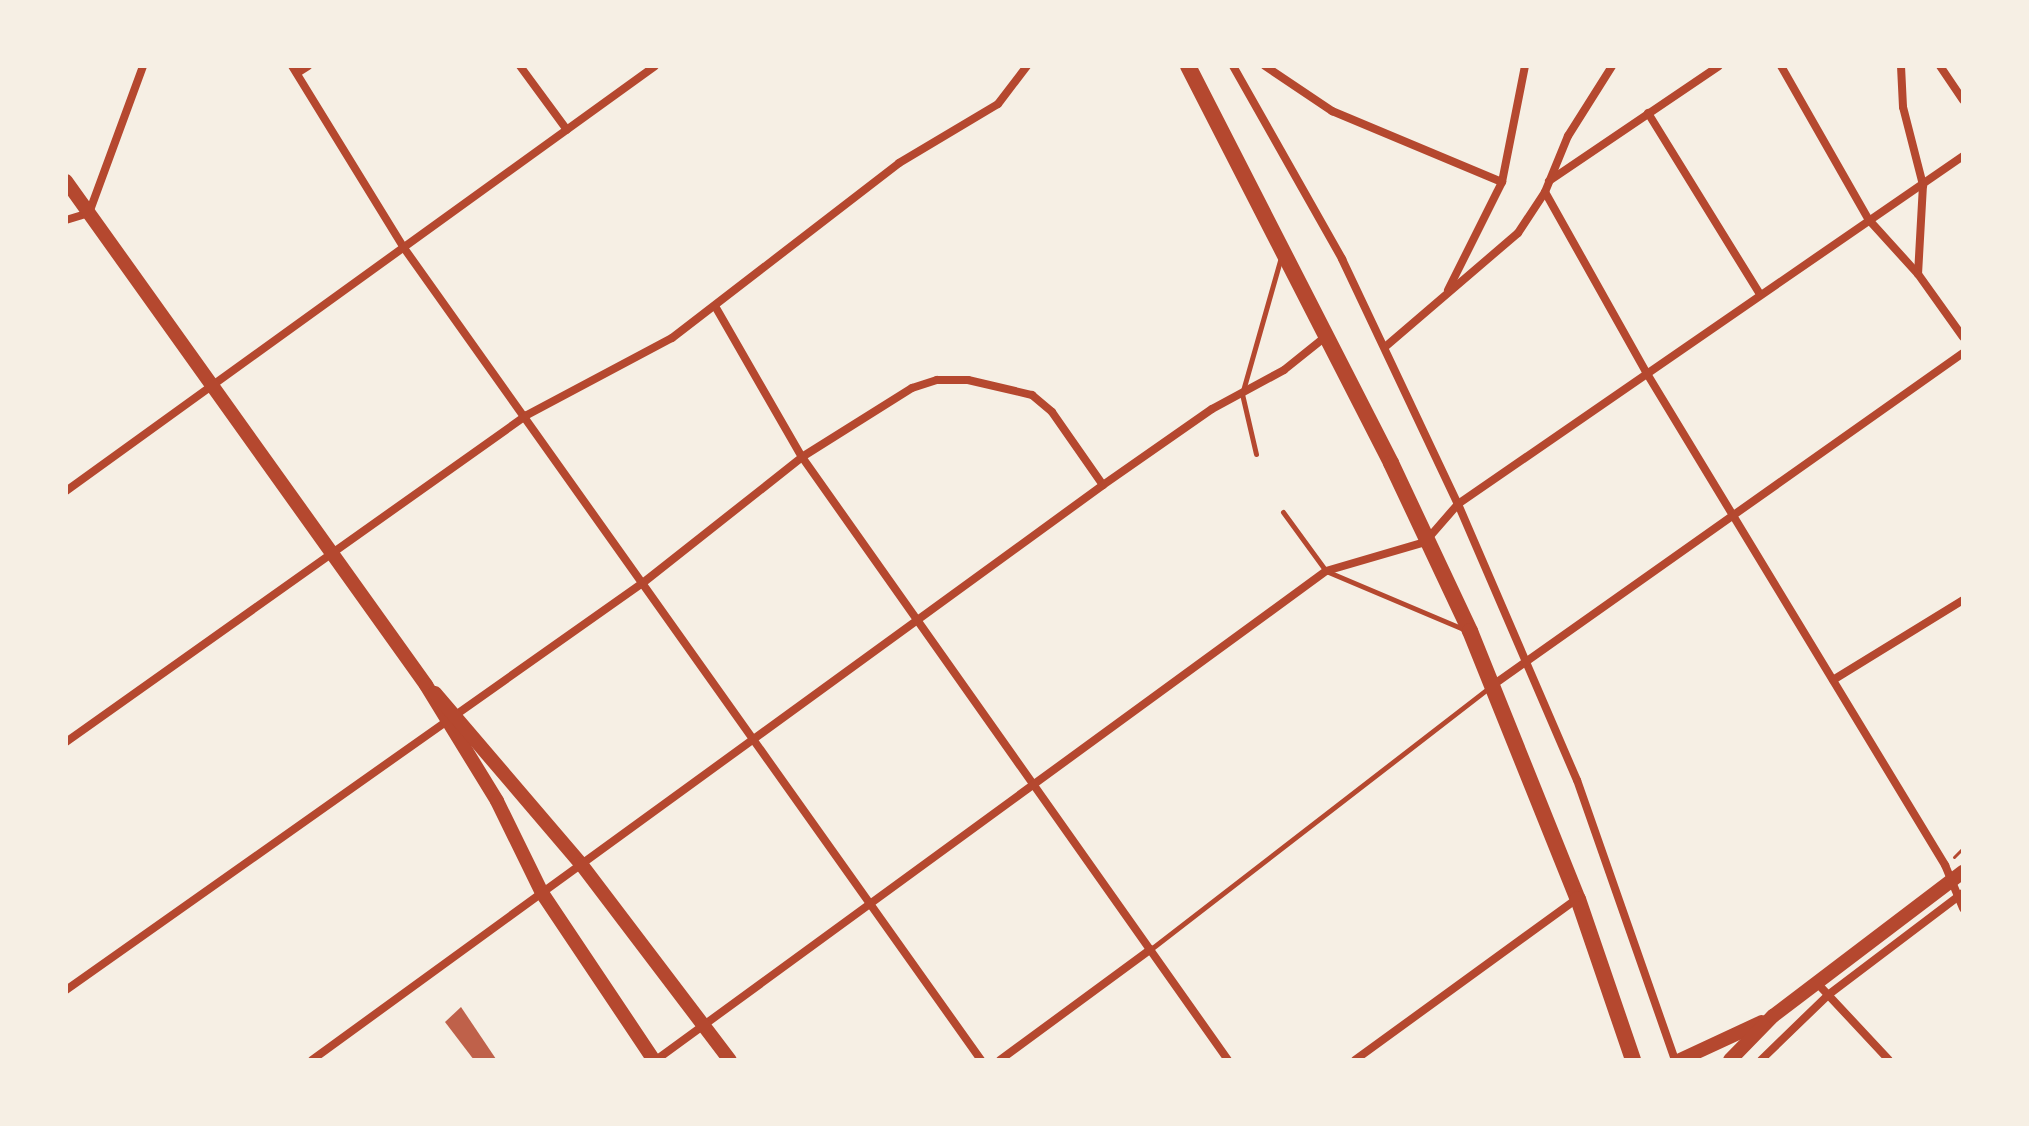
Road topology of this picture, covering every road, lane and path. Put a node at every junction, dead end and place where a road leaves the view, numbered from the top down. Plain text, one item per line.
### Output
1 (143, 66) edge
2 (308, 66) edge
3 (520, 66) edge
4 (655, 66) edge
5 (1027, 66) edge
6 (1188, 66) edge
7 (1233, 66) edge
8 (1265, 66) edge
9 (1525, 66) edge
10 (1612, 66) edge
11 (1719, 66) edge
12 (1781, 66) edge
13 (1901, 66) edge
14 (1940, 66) edge
15 (295, 69) edge
16 (1963, 100) edge
17 (1648, 113) junction
18 (567, 130) junction
19 (1963, 156) edge
20 (66, 181) edge
21 (1502, 182) junction
22 (1548, 182) junction
23 (1923, 185) junction
24 (1545, 192) junction
25 (89, 213) junction
26 (66, 220) edge
27 (1869, 220) junction
28 (404, 248) junction
29 (1283, 253) junction
30 (1918, 274) junction
31 (1760, 294) junction
32 (1446, 296) junction
33 (715, 306) junction
34 (1325, 337) junction
35 (1963, 337) edge
36 (1385, 347) junction
37 (1963, 353) edge
38 (1646, 372) junction
39 (211, 384) junction
40 (1242, 394) junction
41 (527, 415) junction
42 (1256, 454) dead end
43 (802, 457) junction
44 (1103, 485) junction
45 (66, 491) edge
46 (1458, 504) junction
47 (1283, 512) dead end
48 (1734, 517) junction
49 (1425, 542) junction
50 (333, 553) junction
51 (1326, 571) junction
52 (644, 582) junction
53 (1963, 600) edge
54 (920, 619) junction
55 (1470, 631) junction
56 (1525, 662) junction
57 (1833, 680) junction
58 (1493, 685) junction
59 (450, 716) junction
60 (754, 738) junction
61 (66, 742) edge
62 (1035, 788) junction
63 (1963, 848) edge
64 (581, 864) junction
65 (1945, 865) junction
66 (1957, 877) edge
67 (542, 893) junction
68 (1959, 895) edge
69 (1578, 899) junction
70 (873, 905) junction
71 (1963, 908) edge
72 (1151, 949) junction
73 (1817, 983) junction
74 (66, 990) edge
75 (1828, 995) junction
76 (1773, 1016) junction
77 (702, 1022) junction
78 (312, 1060) edge
79 (655, 1060) edge
80 (730, 1060) edge
81 (981, 1060) edge
82 (1000, 1060) edge
83 (1228, 1060) edge
84 (1355, 1060) edge
85 (1633, 1060) edge
86 (1678, 1060) edge
87 (1730, 1060) edge
88 (1761, 1060) edge
89 (1889, 1060) edge

1 - 25 street
2 - 15 street
3 - 18 street
4 - 18 street
5 - 33 street
6 - 29 highway
7 - 36 street
8 - 21 street
9 - 21 street
10 - 22 street
11 - 17 street
12 - 27 street
13 - 23 street
14 - 16 street
15 - 28 street
17 - 22 street
17 - 31 street
18 - 28 street
19 - 23 street
20 - 25 main road
21 - 32 street
22 - 24 street
23 - 27 street
23 - 30 street
24 - 32 street
24 - 38 street
25 - 26 street
25 - 39 main road
27 - 30 street
27 - 31 street
28 - 39 street
28 - 41 street
29 - 34 highway
29 - 40 lane
30 - 35 street
31 - 38 street
32 - 36 street
33 - 41 street
33 - 43 street
34 - 40 street
34 - 49 highway
36 - 46 street
37 - 48 street
38 - 46 street
38 - 48 street
39 - 45 street
39 - 50 main road
40 - 42 lane
40 - 44 street
41 - 50 street
41 - 52 street
43 - 44 street
43 - 52 street
43 - 54 street
44 - 54 street
46 - 49 street
46 - 56 street
47 - 51 lane
48 - 56 street
48 - 57 street
49 - 51 street
49 - 55 highway
50 - 59 main road
50 - 61 street
51 - 55 lane
51 - 62 street
52 - 59 street
52 - 60 street
53 - 57 street
54 - 60 street
54 - 62 street
55 - 58 highway
56 - 58 street
56 - 86 street
57 - 65 street
58 - 69 highway
58 - 72 lane
59 - 64 main road
59 - 67 main road
59 - 74 street
60 - 64 street
60 - 70 street
62 - 70 street
62 - 72 street
63 - 65 path
64 - 67 street
64 - 77 main road
65 - 66 street
66 - 68 street
66 - 73 main road
67 - 78 street
67 - 79 main road
68 - 71 street
68 - 75 street
69 - 84 street
69 - 85 highway
70 - 77 street
70 - 81 street
72 - 82 street
72 - 83 street
73 - 75 street
73 - 76 main road
75 - 88 street
75 - 89 street
76 - 86 main road
76 - 87 main road
77 - 79 street
77 - 80 main road

